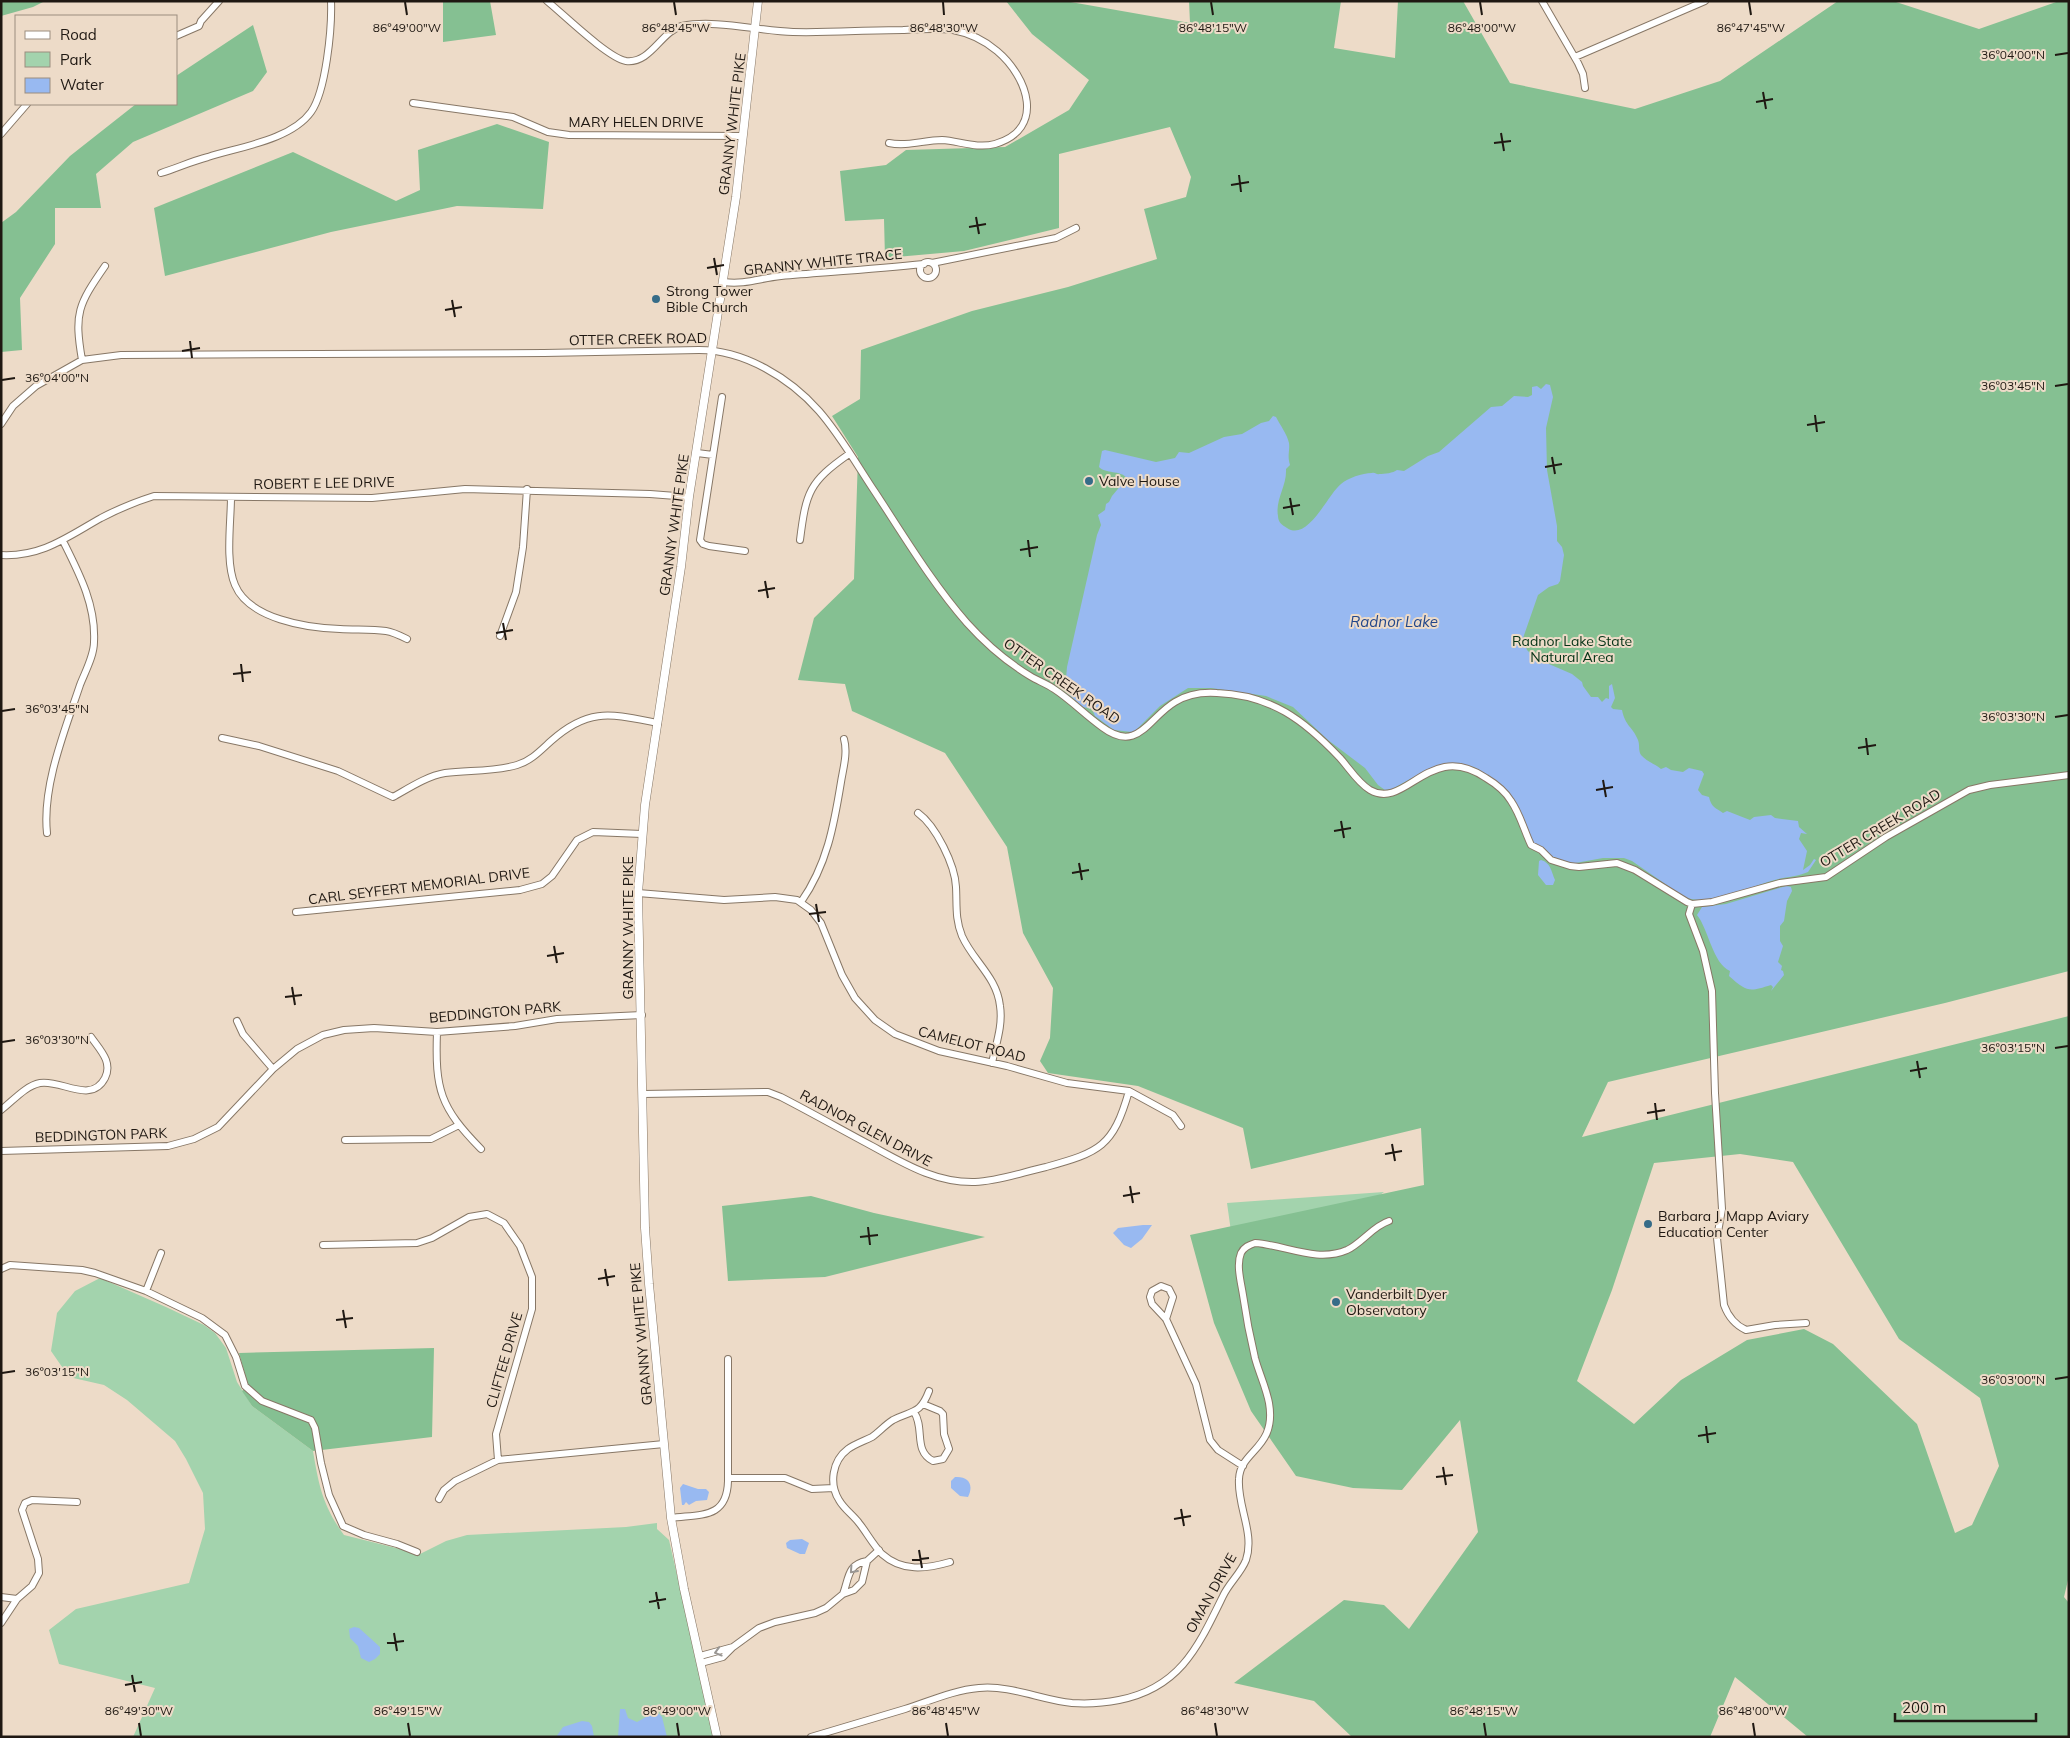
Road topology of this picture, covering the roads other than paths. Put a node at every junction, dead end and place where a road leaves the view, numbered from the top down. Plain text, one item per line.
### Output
1 (219, 1) edge
2 (331, 1) edge
3 (547, 1) edge
4 (758, 1) edge
5 (1542, 1) edge
6 (1705, 1) edge
7 (755, 30) junction
8 (178, 35) edge
9 (1574, 57) junction
10 (1586, 88) dead end
11 (413, 103) dead end
12 (26, 105) edge
13 (1, 134) edge
14 (743, 136) junction
15 (889, 143) dead end
16 (161, 174) dead end
17 (1076, 228) dead end
18 (932, 263) junction
19 (924, 264) junction
20 (105, 266) dead end
21 (724, 282) junction
22 (713, 350) junction
23 (82, 360) junction
24 (722, 396) dead end
25 (1, 424) edge
26 (697, 453) junction
27 (849, 454) junction
28 (713, 455) junction
29 (527, 489) junction
30 (231, 497) junction
31 (689, 497) junction
32 (800, 540) dead end
33 (63, 542) junction
34 (745, 551) dead end
35 (1, 555) edge
36 (500, 636) dead end
37 (407, 639) dead end
38 (658, 723) junction
39 (222, 738) dead end
40 (844, 740) dead end
41 (2069, 776) edge
42 (918, 813) dead end
43 (47, 833) dead end
44 (642, 834) junction
45 (638, 893) junction
46 (801, 902) junction
47 (1692, 904) junction
48 (296, 912) dead end
49 (642, 1015) junction
50 (237, 1021) dead end
51 (437, 1032) junction
52 (91, 1037) dead end
53 (992, 1062) junction
54 (272, 1069) junction
55 (1129, 1091) junction
56 (643, 1094) junction
57 (1, 1110) edge
58 (459, 1126) junction
59 (1180, 1126) dead end
60 (345, 1140) dead end
61 (481, 1149) dead end
62 (1, 1151) edge
63 (1388, 1222) dead end
64 (323, 1245) dead end
65 (161, 1253) dead end
66 (1, 1269) edge
67 (146, 1291) junction
68 (1166, 1319) junction
69 (1806, 1323) dead end
70 (728, 1359) dead end
71 (929, 1391) dead end
72 (922, 1404) junction
73 (914, 1412) junction
74 (664, 1444) junction
75 (498, 1460) junction
76 (1243, 1466) junction
77 (728, 1478) junction
78 (834, 1488) junction
79 (440, 1499) dead end
80 (78, 1502) dead end
81 (671, 1518) junction
82 (879, 1550) junction
83 (417, 1552) dead end
84 (867, 1561) junction
85 (950, 1562) dead end
86 (843, 1594) junction
87 (1, 1597) edge
88 (17, 1599) junction
89 (1, 1623) edge
90 (700, 1660) junction
91 (717, 1737) edge
92 (811, 1737) edge

1 - 8 street
2 - 16 street
3 - 7 street
4 - 7 main road, GRANNY WHITE PIKE
5 - 9 street
6 - 9 street
7 - 14 main road, GRANNY WHITE PIKE
7 - 15 street
9 - 10 street
11 - 14 street, MARY HELEN DRIVE
12 - 13 street
14 - 21 main road, GRANNY WHITE PIKE
17 - 18 street
18 - 19 street
18 - 19 street
19 - 21 street, GRANNY WHITE TRACE
20 - 23 street
21 - 22 main road, GRANNY WHITE PIKE
22 - 23 street, OTTER CREEK ROAD
22 - 26 main road, GRANNY WHITE PIKE
22 - 27 street, OTTER CREEK ROAD
23 - 25 street, OTTER CREEK ROAD
24 - 28 street
26 - 28 street
26 - 31 main road, GRANNY WHITE PIKE
27 - 32 street
27 - 47 street, OTTER CREEK ROAD
28 - 34 street
29 - 30 street, ROBERT E LEE DRIVE
29 - 31 street, ROBERT E LEE DRIVE
29 - 36 street
30 - 33 street, ROBERT E LEE DRIVE
30 - 37 street
31 - 38 main road, GRANNY WHITE PIKE
33 - 35 street, ROBERT E LEE DRIVE
33 - 43 street
38 - 39 street
38 - 44 main road, GRANNY WHITE PIKE
40 - 46 street
41 - 47 street, OTTER CREEK ROAD
42 - 53 street
44 - 45 main road, GRANNY WHITE PIKE
44 - 48 street, CARL SEYFERT MEMORIAL DRIVE
45 - 46 street
45 - 49 main road, GRANNY WHITE PIKE
46 - 53 street, CAMELOT ROAD
47 - 69 street
49 - 51 street, BEDDINGTON PARK
49 - 56 main road, GRANNY WHITE PIKE
50 - 54 street
51 - 54 street, BEDDINGTON PARK
51 - 58 street
52 - 57 street
53 - 55 street, CAMELOT ROAD
54 - 62 street, BEDDINGTON PARK
55 - 56 street, RADNOR GLEN DRIVE
55 - 59 street, CAMELOT ROAD
56 - 74 main road, GRANNY WHITE PIKE
58 - 60 street
58 - 61 street
63 - 76 street
64 - 75 street, CLIFTEE DRIVE
65 - 67 street
66 - 67 street
67 - 83 street
68 - 68 street
68 - 76 street
70 - 77 street
71 - 72 street
72 - 73 street
72 - 73 street
73 - 78 street
74 - 75 street
74 - 81 main road, GRANNY WHITE PIKE
75 - 79 street
76 - 92 street, OMAN DRIVE
77 - 78 street
77 - 81 street
78 - 82 street
80 - 88 street
81 - 90 main road, GRANNY WHITE PIKE
82 - 84 street
82 - 85 street
84 - 86 street
84 -> 86 street
86 - 90 street
87 - 88 street
88 - 89 street
90 - 91 main road, GRANNY WHITE PIKE

